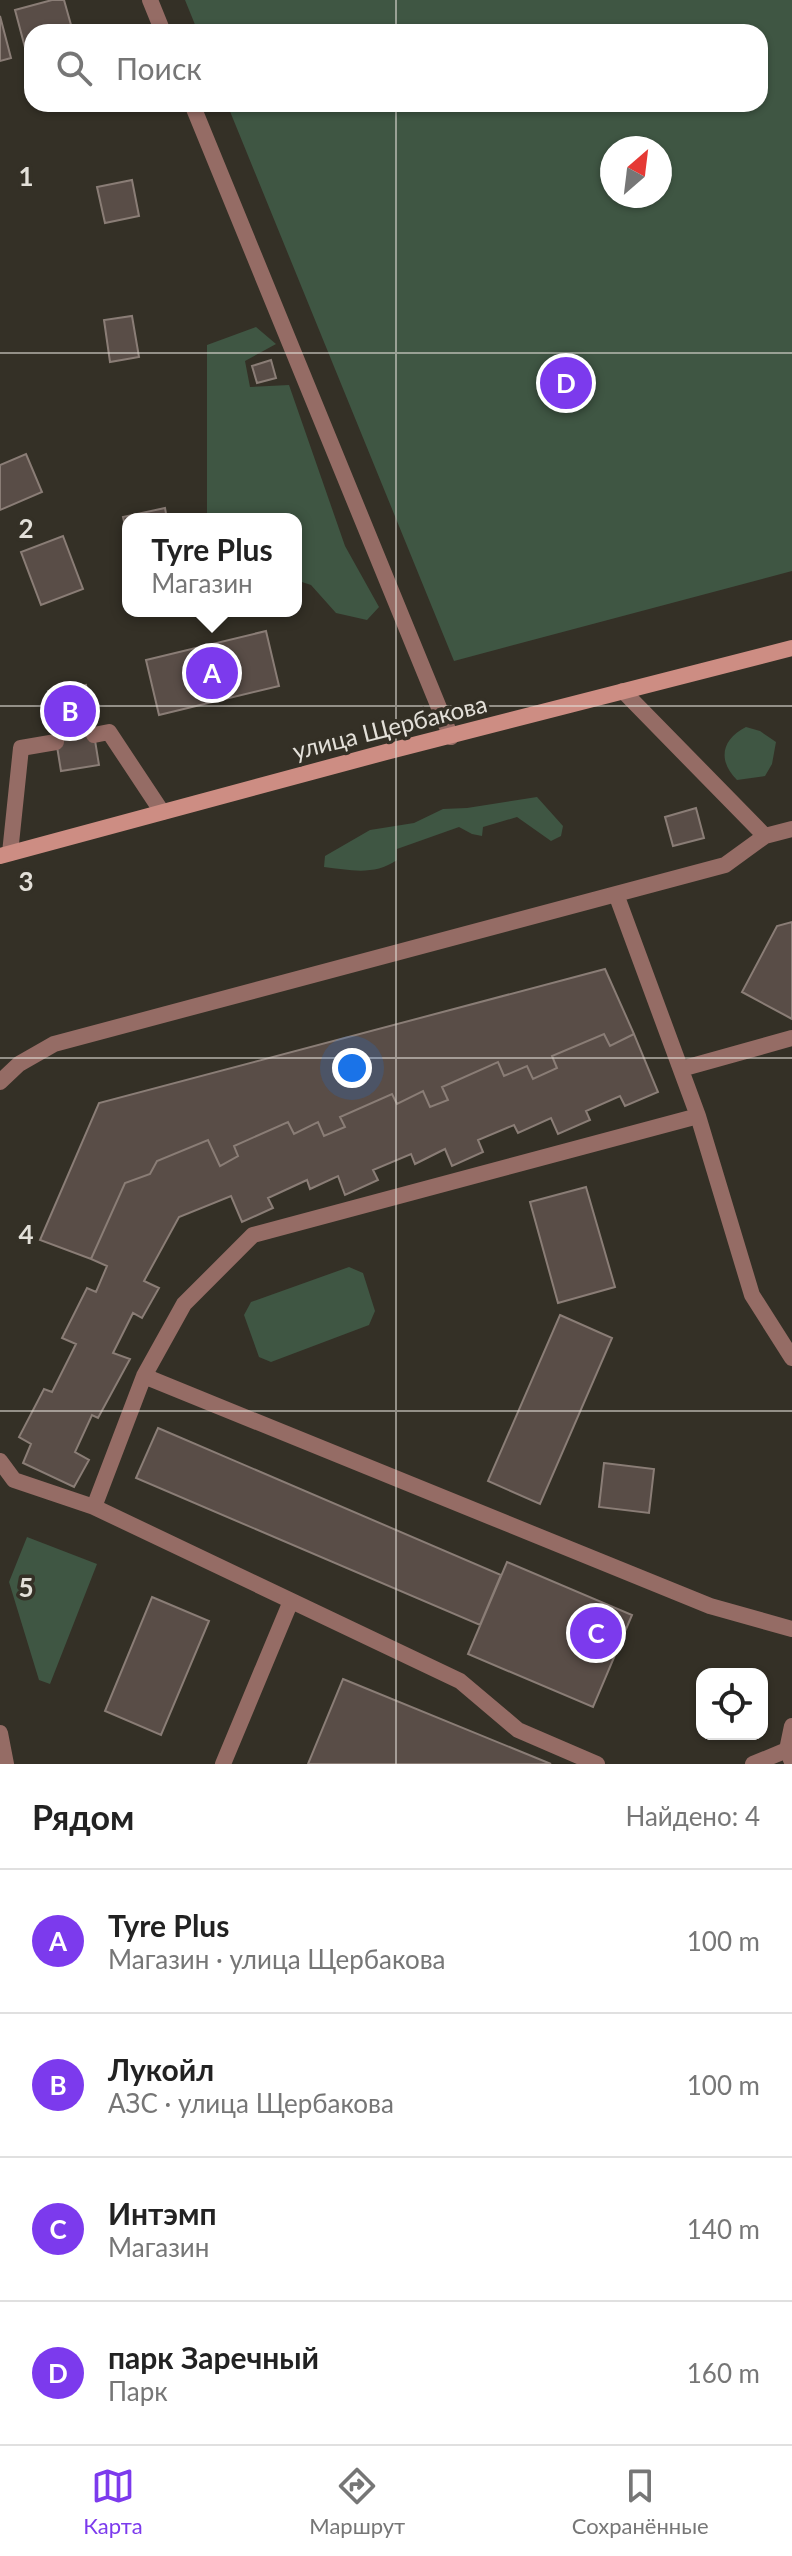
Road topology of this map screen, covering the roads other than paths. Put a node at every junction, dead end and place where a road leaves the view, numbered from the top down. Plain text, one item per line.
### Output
1 (150, 0) edge
2 (160, 24) edge
3 (195, 112) edge
4 (792, 648) edge
5 (623, 691) junction
6 (94, 735) dead end
7 (451, 737) junction
8 (56, 742) dead end
9 (162, 812) junction
10 (792, 829) edge
11 (765, 836) junction
12 (5, 855) edge
13 (616, 894) junction
14 (792, 1038) edge
15 (681, 1069) junction
16 (0, 1082) edge
17 (698, 1116) junction
18 (792, 1358) edge
19 (144, 1376) junction
20 (0, 1461) edge
21 (94, 1507) junction
22 (291, 1601) junction
23 (792, 1629) edge
24 (792, 1726) edge
25 (0, 1733) edge
26 (790, 1756) edge
27 (6, 1764) edge
28 (223, 1764) edge
29 (597, 1764) edge
30 (753, 1764) edge

1 - 2 street
3 - 7 street
4 - 5 main road, улица Щербакова
5 - 7 main road, улица Щербакова
5 - 11 street
6 - 9 street
7 - 9 main road, улица Щербакова
8 - 12 street
9 - 12 main road, улица Щербакова
10 - 11 street
11 - 13 street
13 - 15 street
13 - 16 street
14 - 15 street
15 - 17 street
17 - 18 street
17 - 19 street
19 - 21 street
19 - 23 street
20 - 21 street
21 - 22 street
22 - 28 street
22 - 29 street
24 - 26 street
25 - 27 street
26 - 30 street

